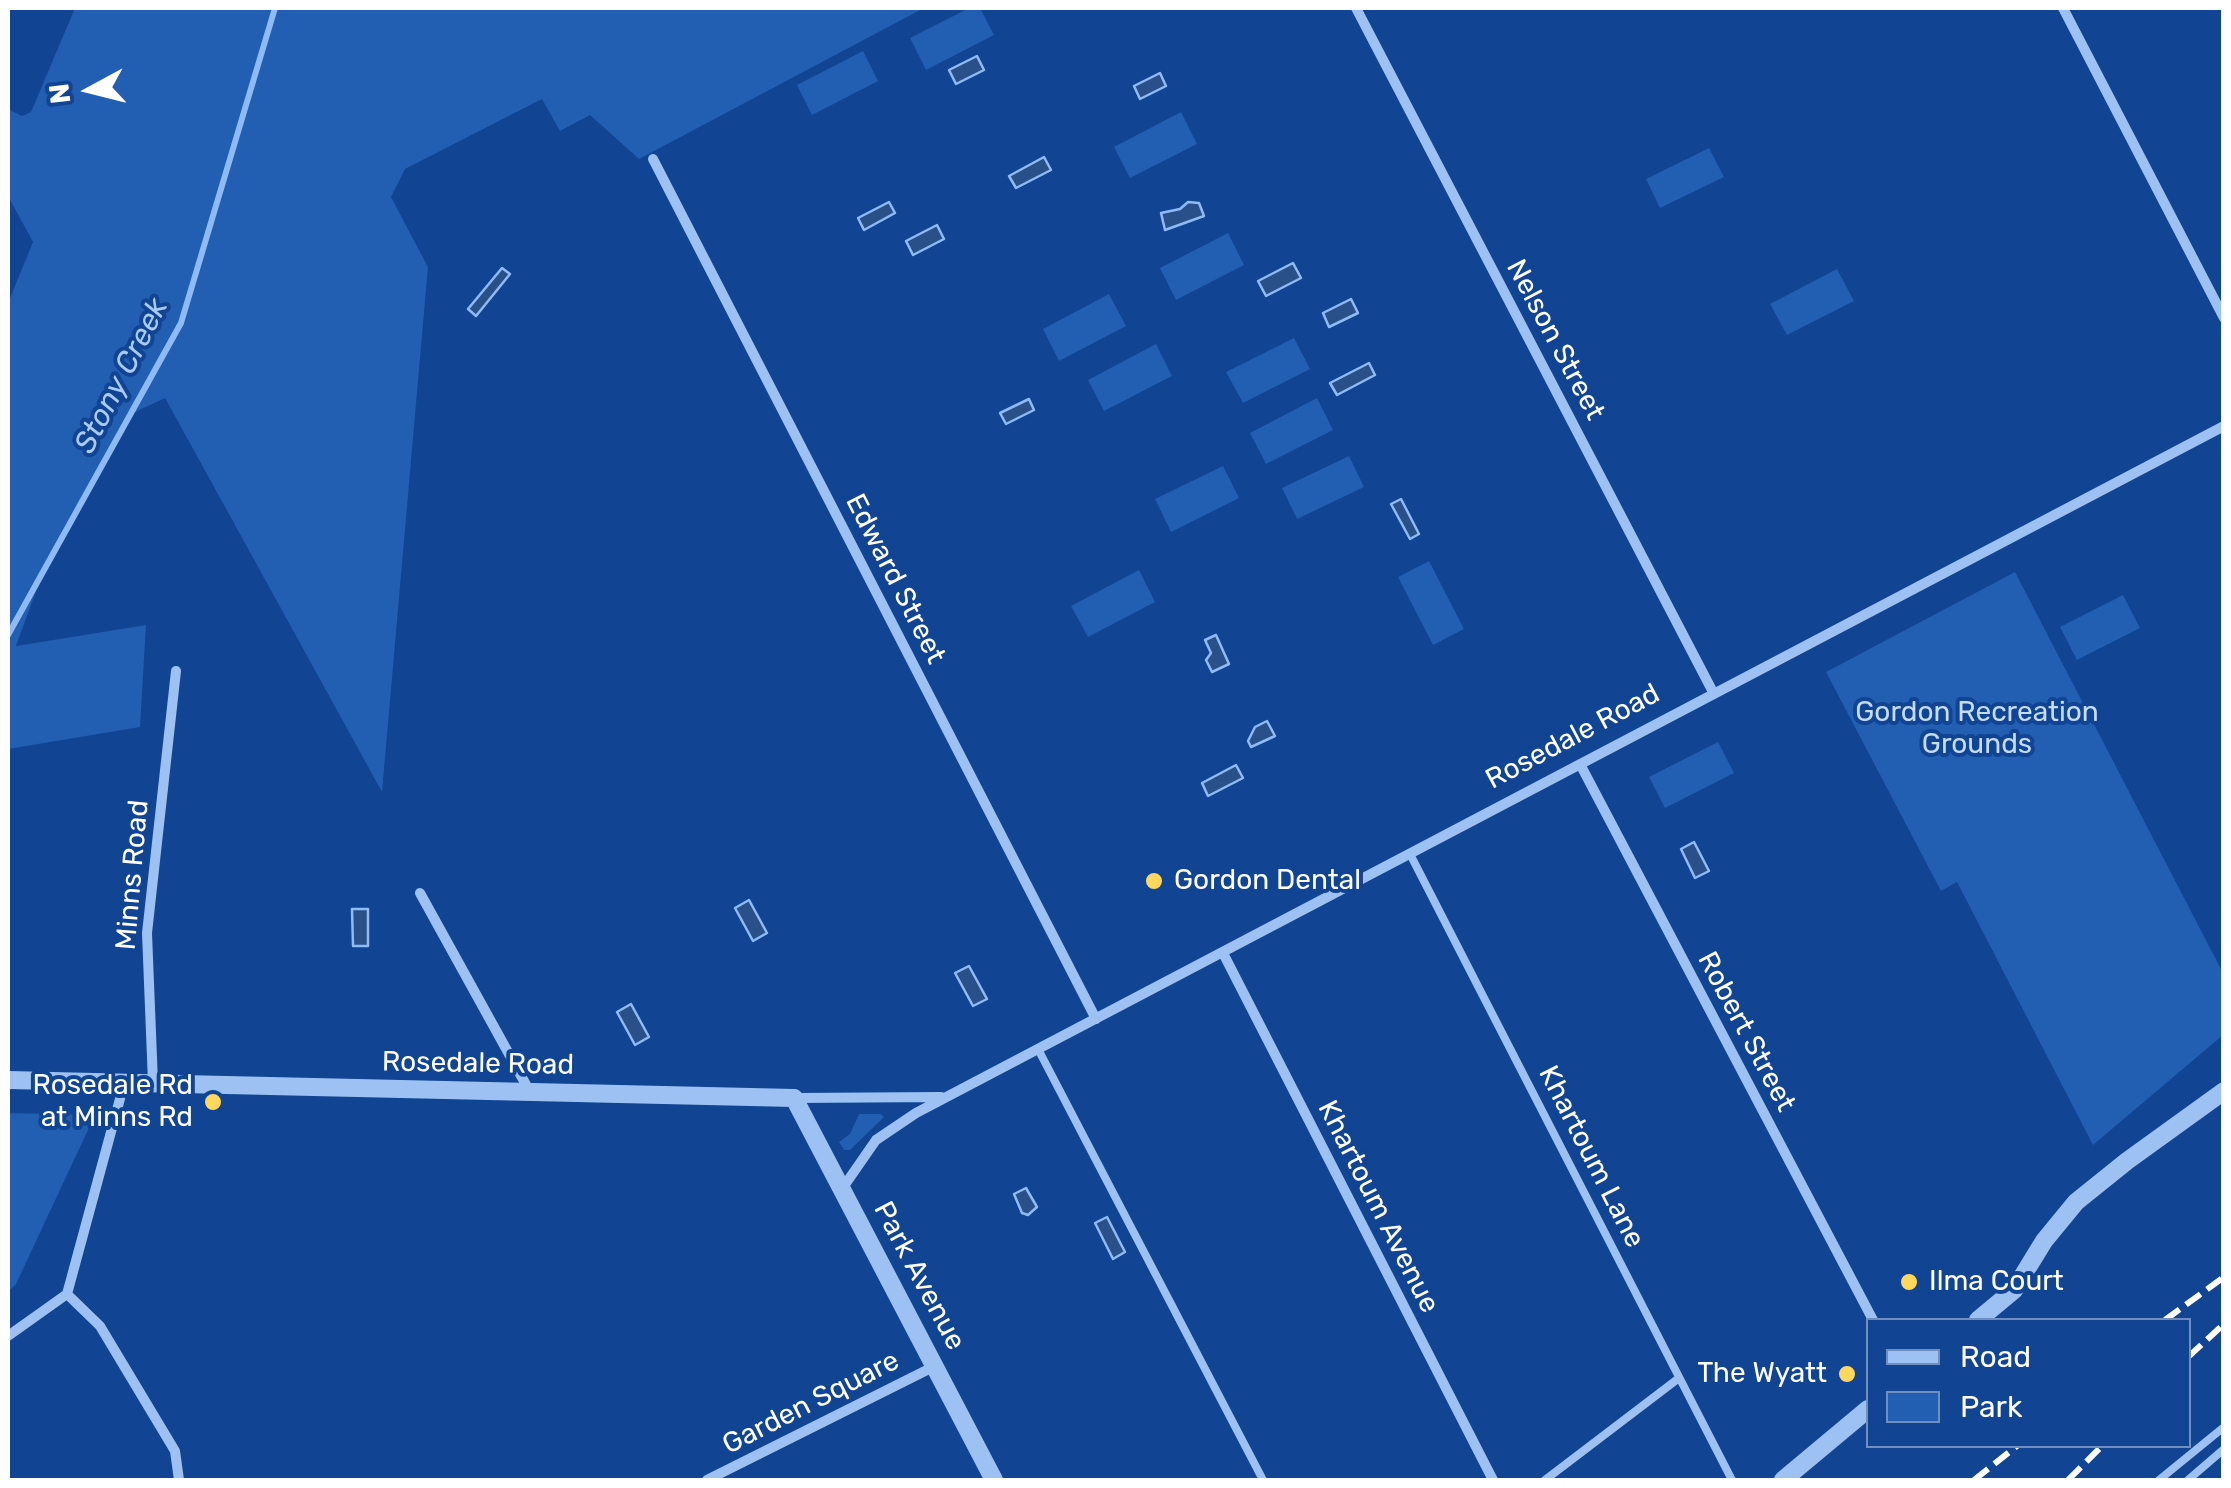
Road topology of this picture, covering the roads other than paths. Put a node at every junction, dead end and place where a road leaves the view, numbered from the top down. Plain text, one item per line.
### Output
1 (1356, 8) edge
2 (2063, 8) edge
3 (654, 159) dead end
4 (2224, 318) edge
5 (2224, 426) edge
6 (176, 672) dead end
7 (1714, 694) junction
8 (1580, 764) junction
9 (1410, 854) junction
10 (420, 893) dead end
11 (1223, 953) junction
12 (1096, 1018) junction
13 (1038, 1049) junction
14 (8, 1080) edge
15 (124, 1084) junction
16 (153, 1084) junction
17 (2224, 1091) edge
18 (531, 1093) junction
19 (947, 1097) junction
20 (794, 1098) junction
21 (842, 1190) junction
22 (67, 1294) junction
23 (1872, 1318) edge
24 (1980, 1318) edge
25 (8, 1336) edge
26 (936, 1366) junction
27 (1679, 1378) junction
28 (1866, 1411) edge
29 (2224, 1428) edge
30 (2224, 1449) edge
31 (179, 1480) edge
32 (707, 1480) edge
33 (994, 1480) edge
34 (1263, 1480) edge
35 (1493, 1480) edge
36 (1545, 1480) edge
37 (1732, 1480) edge
38 (1783, 1480) edge
39 (2159, 1480) edge
40 (2188, 1480) edge

1 - 7 street, Nelson Street
2 - 4 street
3 - 12 street, Edward Street
5 - 7 street, Rosedale Road
6 - 16 street, Minns Road
7 - 8 street, Rosedale Road
8 - 9 street, Rosedale Road
8 - 23 street, Robert Street
9 - 11 street, Rosedale Road
9 - 27 lane, Khartoum Lane
10 - 18 street
11 - 12 street, Rosedale Road
11 - 35 street, Khartoum Avenue
12 - 13 street, Rosedale Road
13 - 19 street, Rosedale Road
13 - 34 lane
14 - 15 street, Rosedale Road
15 - 16 street, Rosedale Road
15 - 22 street
16 - 18 street, Rosedale Road
17 - 24 street
18 - 20 street, Rosedale Road
19 - 20 street, Rosedale Road
19 - 21 street, Rosedale Road
20 - 21 street, Park Avenue
21 - 26 street, Park Avenue
22 - 25 street
22 - 31 street
26 - 32 street, Garden Square
26 - 33 street, Park Avenue
27 - 36 lane
27 - 37 lane, Khartoum Lane
28 - 38 street
29 - 39 lane
30 - 40 lane

